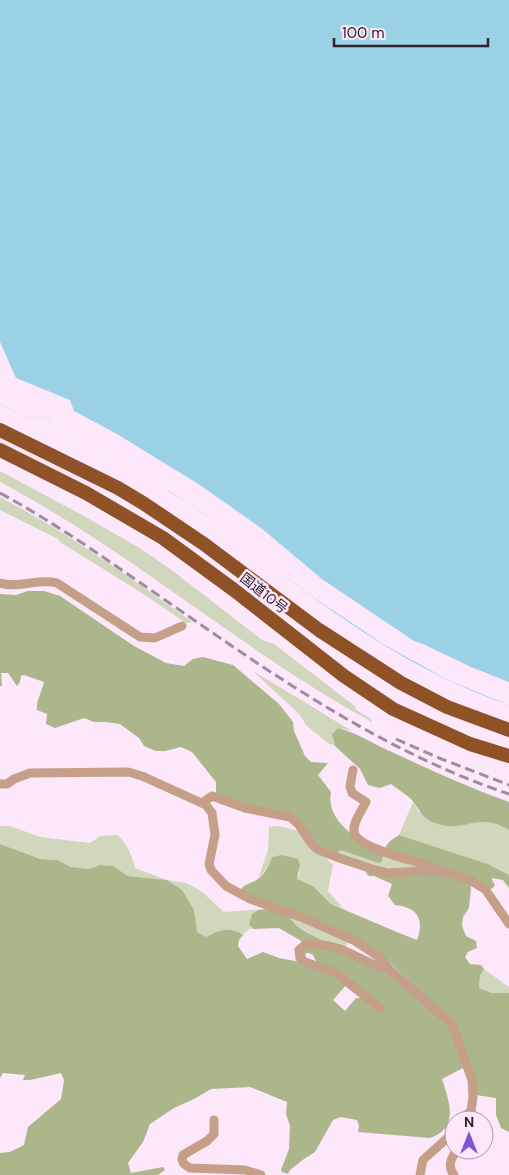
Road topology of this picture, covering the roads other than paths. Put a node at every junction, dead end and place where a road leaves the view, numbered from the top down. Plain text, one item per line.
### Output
1 (0, 430) edge
2 (0, 450) edge
3 (0, 583) edge
4 (182, 626) dead end
5 (509, 730) edge
6 (509, 756) edge
7 (353, 770) dead end
8 (0, 784) edge
9 (202, 803) junction
10 (438, 870) junction
11 (509, 924) edge
12 (389, 969) junction
13 (380, 1008) dead end
14 (471, 1110) edge
15 (214, 1120) dead end
16 (444, 1141) edge
17 (451, 1160) edge
18 (261, 1175) edge
19 (420, 1175) edge
20 (454, 1175) edge

1 - 5 highway, 国道10号
2 - 6 highway, 国道10号
3 - 4 street
7 - 10 street
8 - 9 street
9 - 10 street
9 - 12 street
10 - 11 street
12 - 13 street
12 - 14 street
15 - 18 street
16 - 19 street
17 - 20 street

